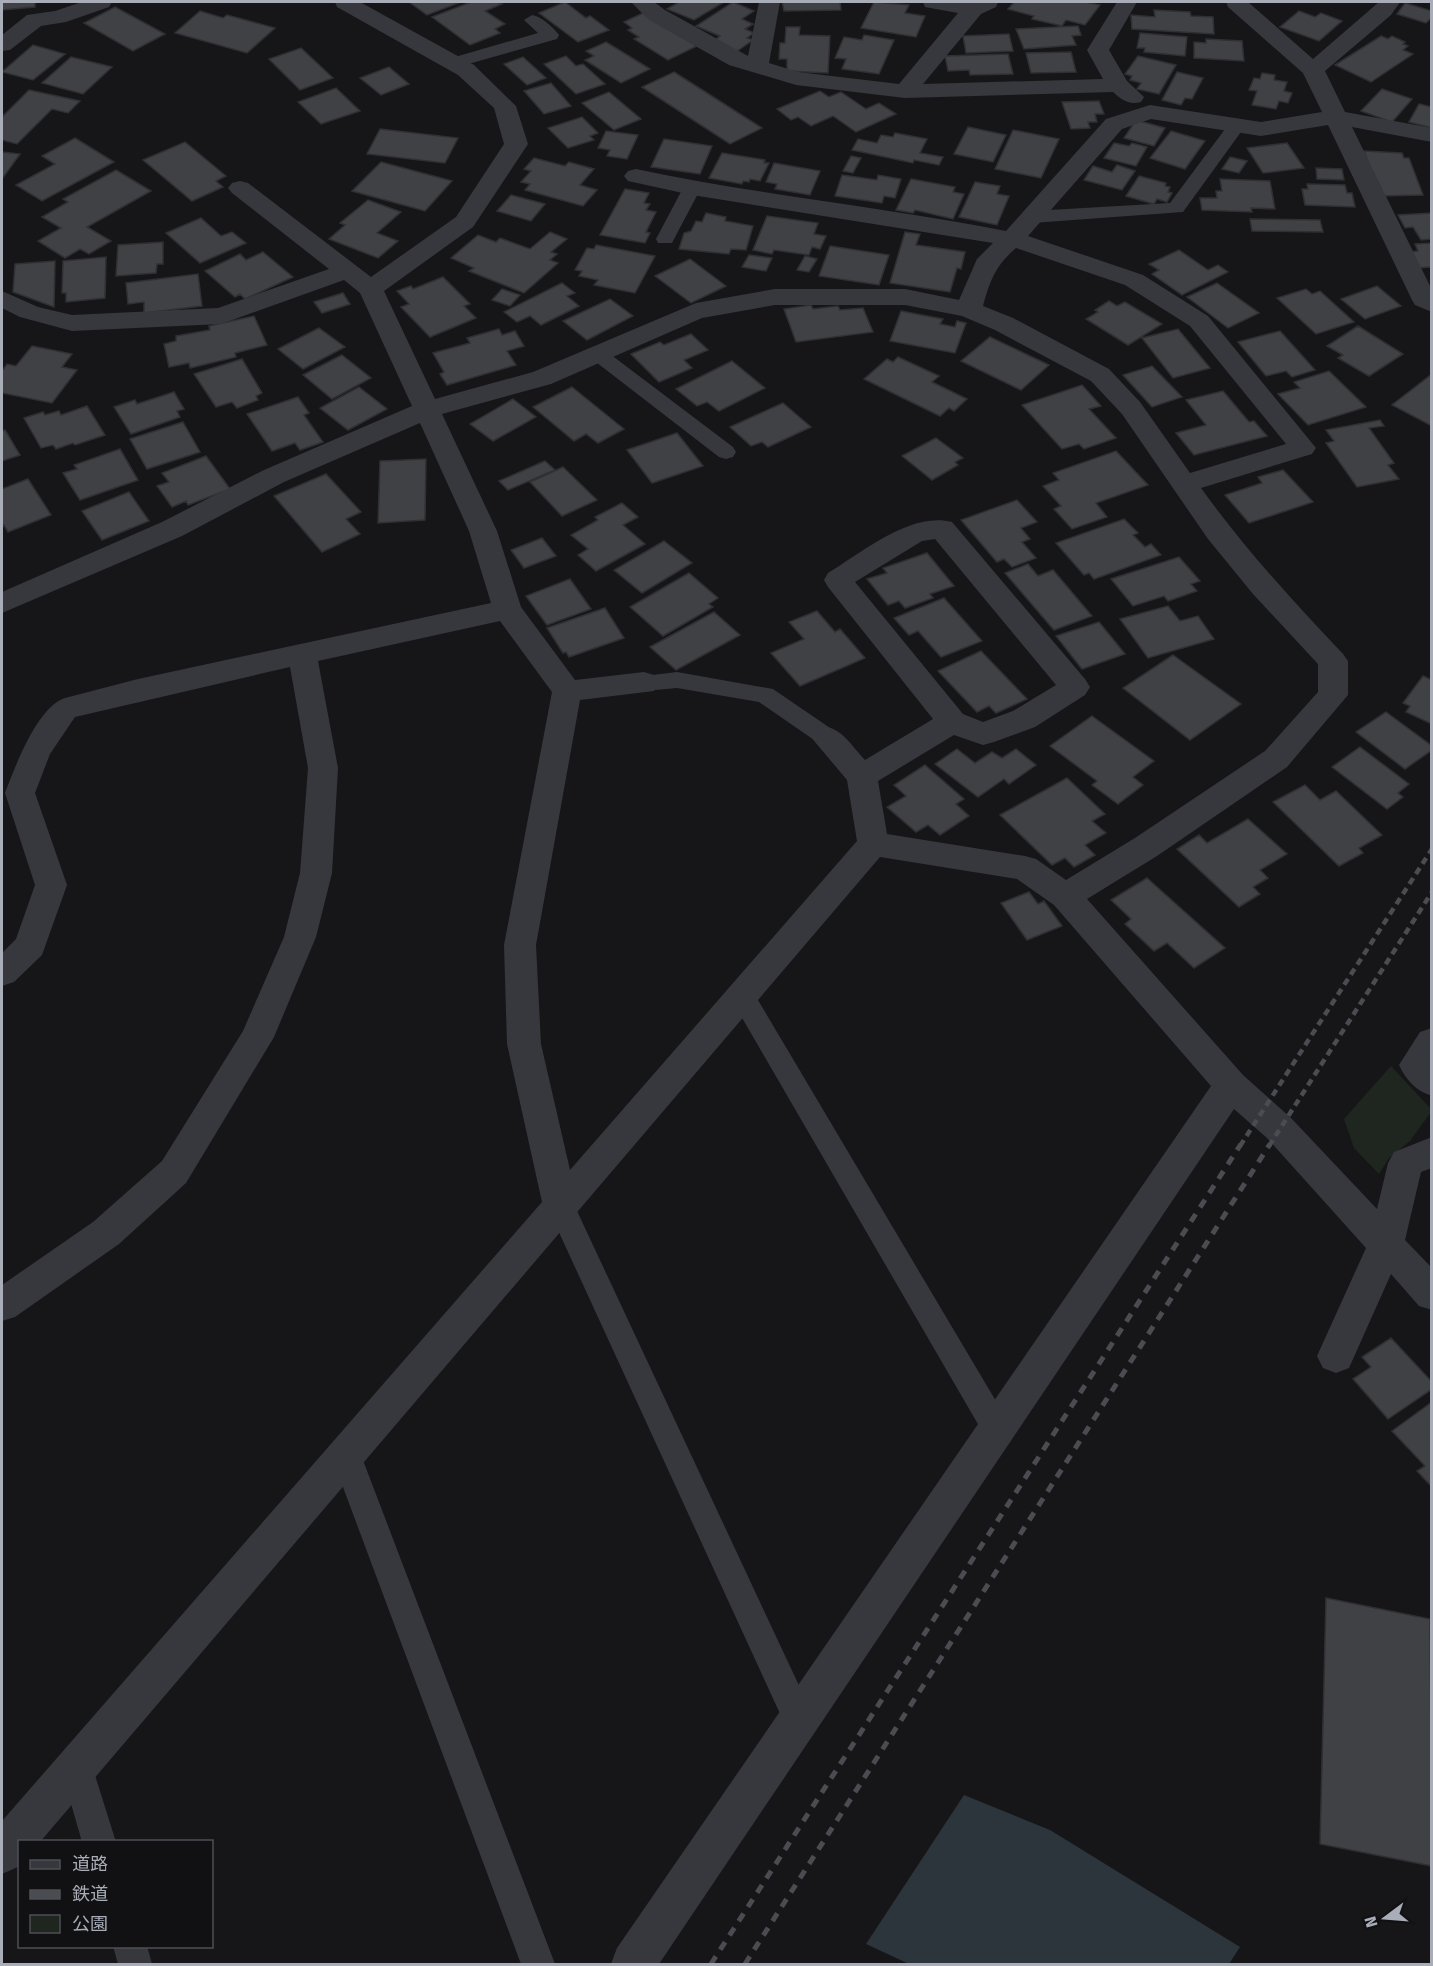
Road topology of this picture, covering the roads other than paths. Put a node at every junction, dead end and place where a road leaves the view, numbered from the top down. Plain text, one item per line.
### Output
1 (101, 2) edge
2 (345, 2) edge
3 (642, 2) edge
4 (770, 2) edge
5 (933, 2) edge
6 (1127, 2) edge
7 (1236, 2) edge
8 (1390, 2) edge
9 (980, 5) edge
10 (532, 20) dead end
11 (2, 44) edge
12 (454, 63) junction
13 (757, 66) junction
14 (1313, 70) junction
15 (1118, 85) junction
16 (905, 91) junction
17 (1150, 112) junction
18 (1335, 117) junction
19 (1237, 125) junction
20 (1431, 135) edge
21 (636, 176) dead end
22 (240, 188) dead end
23 (692, 188) junction
24 (1032, 217) junction
25 (1012, 238) junction
26 (665, 240) dead end
27 (347, 271) junction
28 (371, 289) junction
29 (2, 299) edge
30 (1431, 304) edge
31 (969, 310) junction
32 (598, 355) junction
33 (427, 410) junction
34 (726, 452) dead end
35 (1184, 484) junction
36 (2, 603) edge
37 (507, 609) junction
38 (302, 654) junction
39 (644, 683) joint
40 (567, 691) junction
41 (952, 722) junction
42 (825, 736) joint
43 (862, 776) junction
44 (873, 844) junction
45 (1065, 896) junction
46 (2, 973) edge
47 (743, 997) junction
48 (1431, 1042) edge
49 (1431, 1082) edge
50 (1231, 1085) junction
51 (1431, 1152) edge
52 (560, 1204) junction
53 (1386, 1244) junction
54 (1431, 1294) edge
55 (2, 1305) edge
56 (1336, 1356) dead end
57 (996, 1428) junction
58 (346, 1455) junction
59 (799, 1720) junction
60 (76, 1765) junction
61 (98, 1840) edge
62 (2, 1853) edge
63 (130, 1948) edge
64 (135, 1965) edge
65 (538, 1965) edge
66 (633, 1965) edge

1 - 11 street
2 - 12 street
3 - 13 street
4 - 13 street
5 - 9 street
6 - 15 street
7 - 14 street
8 - 14 street
9 - 16 street
10 - 12 lane
12 - 28 street
13 - 16 street
14 - 18 street
15 - 16 street
15 - 17 street
17 - 19 street
17 - 24 street
18 - 19 street
18 - 20 street
18 - 30 street
19 - 24 lane
21 - 23 street
22 - 27 street
23 - 25 street
23 - 26 lane
24 - 25 street
25 - 31 street
25 - 35 street
27 - 28 street
27 - 29 street
28 - 33 street
31 - 32 street
31 - 35 street
32 - 33 street
32 - 34 lane
33 - 36 street
33 - 37 street
35 - 45 street
37 - 38 street
37 - 40 street
38 - 46 street
38 - 55 street
39 - 40 street
39 - 42 lane
40 - 52 street
41 - 41 street
41 - 43 street
42 - 43 street
43 - 44 street
44 - 45 street
44 - 47 street
45 - 50 street
47 - 52 street
47 - 57 lane
48 - 49 street
50 - 53 street
50 - 57 street
51 - 53 street
52 - 58 street
52 - 59 lane
53 - 54 street
53 - 56 street
57 - 59 street
58 - 60 street
58 - 65 lane
59 - 66 street
60 - 61 lane
60 - 62 street
63 - 64 lane

